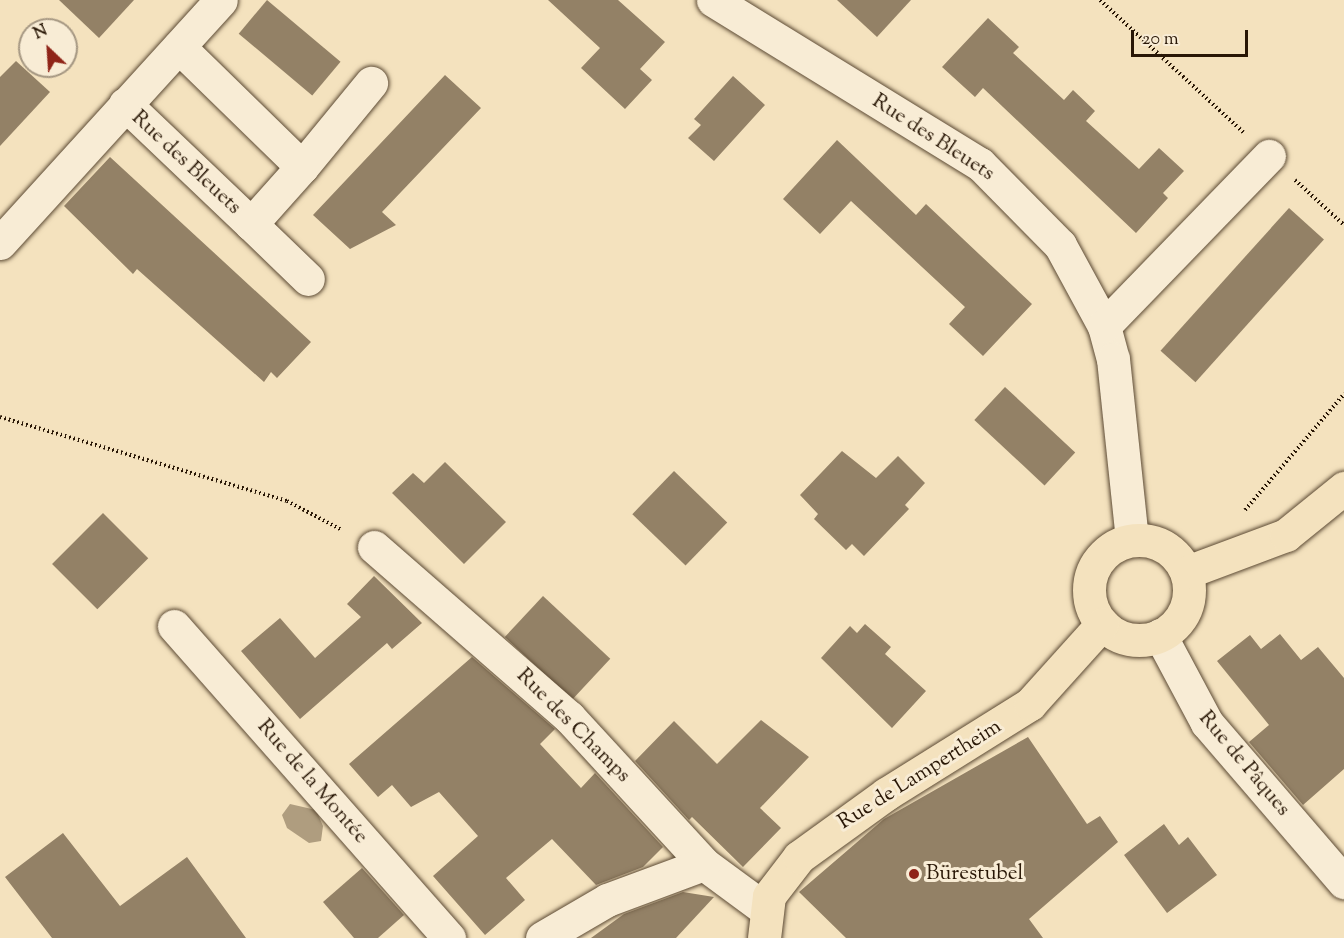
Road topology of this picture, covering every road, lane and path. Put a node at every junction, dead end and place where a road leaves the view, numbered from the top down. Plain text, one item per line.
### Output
1 (221, 0) edge
2 (713, 0) edge
3 (1100, 0) edge
4 (179, 47) junction
5 (371, 83) dead end
6 (125, 104) junction
7 (1269, 156) junction
8 (302, 167) junction
9 (251, 224) junction
10 (1344, 225) edge
11 (0, 243) edge
12 (308, 279) dead end
13 (1104, 326) junction
14 (1344, 394) edge
15 (0, 417) edge
16 (1344, 488) edge
17 (1132, 539) junction
18 (374, 548) joint
19 (1249, 552) junction
20 (1186, 572) junction
21 (1102, 624) junction
22 (174, 626) dead end
23 (1160, 635) junction
24 (704, 864) junction
25 (1344, 882) edge
26 (765, 923) edge
27 (449, 938) edge
28 (542, 938) edge

1 - 4 street, Rue des Bleuets
2 - 13 street, Rue des Bleuets
3 - 7 path
4 - 6 street, Rue des Bleuets
4 - 8 street
5 - 8 street, Rue des Bleuets
6 - 9 street, Rue des Bleuets
6 - 11 street, Rue des Bleuets
7 - 10 path
7 - 13 street
8 - 9 street, Rue des Bleuets
9 - 12 street
13 - 17 street, Rue des Bleuets
14 - 19 path
15 - 18 path
16 - 19 main road
17 - 20 main road
17 - 21 main road
18 - 24 street, Rue des Champs
19 - 20 main road
20 - 23 main road
21 - 23 main road
21 - 26 main road, Rue de Lampertheim
22 - 27 street, Rue de la Montée
23 - 25 street, Rue de Pâques
24 - 26 street, Rue des Champs
24 - 28 street

